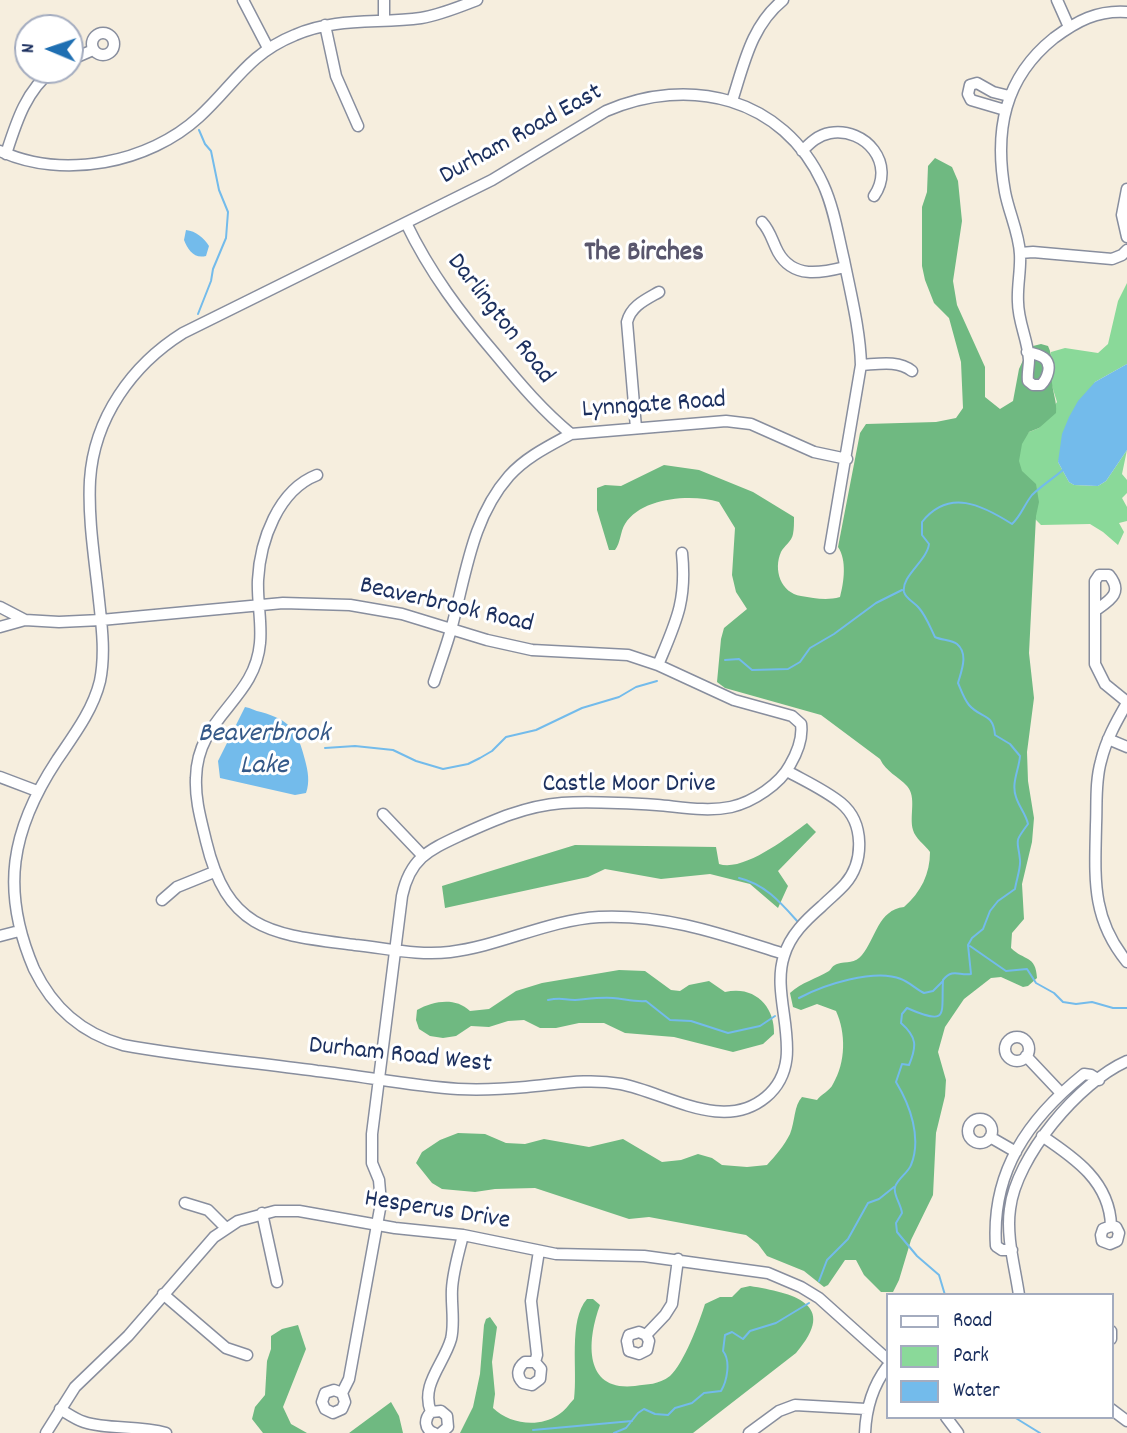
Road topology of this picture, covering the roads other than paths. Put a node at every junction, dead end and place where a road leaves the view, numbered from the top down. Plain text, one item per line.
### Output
1 (243, 0) edge
2 (384, 0) edge
3 (477, 0) edge
4 (783, 0) edge
5 (1057, 0) edge
6 (1127, 12) edge
7 (384, 20) junction
8 (325, 25) junction
9 (1069, 27) junction
10 (268, 48) junction
11 (93, 50) dead end
12 (84, 54) edge
13 (38, 84) edge
14 (1009, 96) junction
15 (732, 101) junction
16 (1004, 110) junction
17 (358, 126) dead end
18 (802, 151) junction
19 (3, 152) edge
20 (1127, 189) edge
21 (874, 196) dead end
22 (762, 222) dead end
23 (406, 223) junction
24 (1127, 237) edge
25 (1127, 250) edge
26 (1020, 253) junction
27 (845, 267) junction
28 (659, 292) dead end
29 (1027, 352) dead end
30 (862, 365) junction
31 (912, 371) dead end
32 (636, 428) junction
33 (571, 434) junction
34 (847, 459) junction
35 (317, 475) dead end
36 (830, 548) dead end
37 (682, 553) dead end
38 (259, 605) junction
39 (0, 607) edge
40 (1096, 610) dead end
41 (25, 620) junction
42 (101, 620) junction
43 (0, 627) edge
44 (452, 628) junction
45 (658, 665) junction
46 (433, 682) dead end
47 (1127, 702) edge
48 (801, 724) joint
49 (1108, 739) junction
50 (1127, 747) edge
51 (787, 771) junction
52 (0, 777) edge
53 (37, 791) junction
54 (383, 814) dead end
55 (422, 855) junction
56 (214, 872) junction
57 (162, 900) dead end
58 (19, 931) junction
59 (0, 936) edge
60 (396, 950) junction
61 (784, 954) junction
62 (1127, 962) edge
63 (1026, 1056) dead end
64 (1127, 1061) edge
65 (379, 1079) junction
66 (1099, 1080) junction
67 (1060, 1092) junction
68 (1042, 1136) junction
69 (990, 1137) dead end
70 (1016, 1152) junction
71 (185, 1203) dead end
72 (262, 1213) junction
73 (377, 1225) junction
74 (1111, 1226) dead end
75 (226, 1228) junction
76 (463, 1234) junction
77 (1012, 1250) junction
78 (539, 1251) junction
79 (678, 1259) junction
80 (277, 1282) dead end
81 (1019, 1293) edge
82 (163, 1294) junction
83 (646, 1335) dead end
84 (247, 1355) dead end
85 (886, 1358) edge
86 (535, 1363) dead end
87 (886, 1368) edge
88 (342, 1393) dead end
89 (60, 1409) junction
90 (866, 1409) junction
91 (431, 1412) junction
92 (46, 1433) edge
93 (166, 1433) edge
94 (434, 1433) edge
95 (441, 1433) edge
96 (749, 1433) edge
97 (865, 1433) edge

1 - 10 street
2 - 7 street
3 - 7 street
4 - 15 street
5 - 9 street
6 - 9 street
7 - 8 street
8 - 10 street
8 - 17 street
9 - 14 street
10 - 19 street
11 - 12 street
13 - 19 street
14 - 16 street
14 - 16 street
15 - 18 street, Durham Road East
15 - 23 street, Durham Road East
16 - 26 street
18 - 21 street
18 - 27 street, Durham Road East
20 - 24 street
22 - 27 street
23 - 33 street, Darlington Road
23 - 42 street, Durham Road East
25 - 26 street
26 - 29 street
27 - 30 street, Durham Road East
28 - 32 street
30 - 31 street
30 - 34 street, Durham Road East
32 - 33 street, Lynngate Road
32 - 34 street, Lynngate Road
33 - 44 street, Lynngate Road
34 - 36 street, Durham Road East
35 - 38 street
37 - 45 street
38 - 42 street, Beaverbrook Road
38 - 44 street, Beaverbrook Road
38 - 56 street
39 - 41 street, Beaverbrook Road
40 - 47 street
41 - 42 street, Beaverbrook Road
41 - 43 street, Beaverbrook Road
42 - 53 street, Durham Road West
44 - 45 street, Beaverbrook Road
44 - 46 street, Lynngate Road
45 - 48 street, Beaverbrook Road
47 - 49 street
48 - 51 street, Castle Moor Drive
49 - 50 street
49 - 62 street
51 - 55 street, Castle Moor Drive
51 - 61 street, Durham Road West
52 - 53 street
53 - 58 street, Durham Road West
54 - 55 street
55 - 60 street
56 - 57 street
56 - 60 street
58 - 59 street
58 - 65 street, Durham Road West
60 - 61 street
60 - 65 street
61 - 65 street, Durham Road West
63 - 67 street
64 - 66 street
65 - 73 street
66 - 67 street
66 - 68 street
67 - 70 street
68 - 74 street
68 - 77 street
69 - 70 street
70 - 77 street
71 - 75 street
72 - 73 street, Hesperus Drive
72 - 75 street, Hesperus Drive
72 - 80 street
73 - 76 street, Hesperus Drive
73 - 88 street
75 - 82 street, Hesperus Drive
76 - 78 street, Hesperus Drive
76 - 91 street
77 - 81 street
78 - 79 street, Hesperus Drive
78 - 86 street
79 - 83 street
79 - 85 street, Hesperus Drive
82 - 84 street
82 - 89 street, Hesperus Drive
87 - 90 street
89 - 92 street, Hesperus Drive
89 - 93 street
90 - 96 street
90 - 97 street
91 - 94 street
91 - 95 street

